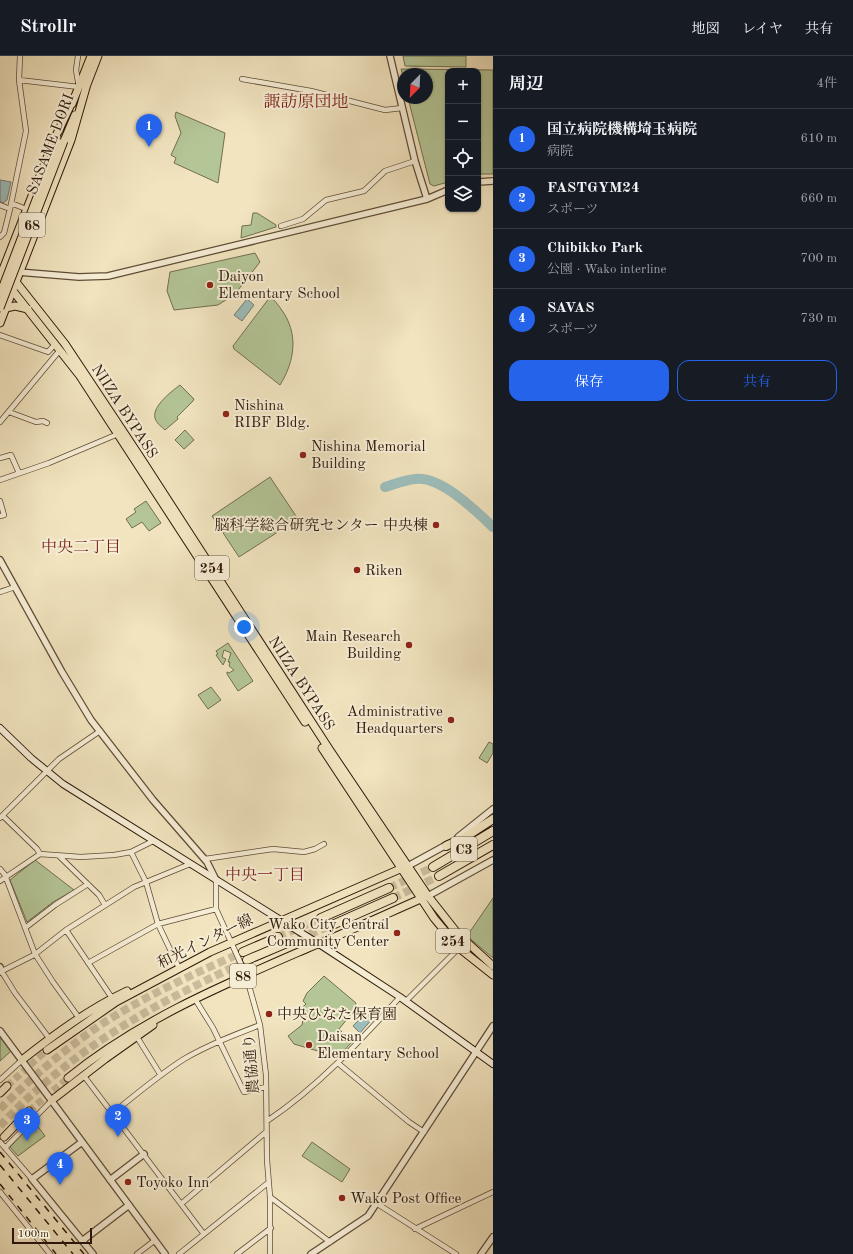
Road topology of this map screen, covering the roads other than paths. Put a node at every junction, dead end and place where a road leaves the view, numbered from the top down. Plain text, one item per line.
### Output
1 (20, 56) edge
2 (78, 56) edge
3 (91, 56) edge
4 (98, 56) edge
5 (390, 56) edge
6 (242, 79) dead end
7 (19, 80) junction
8 (87, 84) junction
9 (79, 87) junction
10 (73, 100) junction
11 (402, 108) junction
12 (61, 142) junction
13 (415, 161) junction
14 (493, 181) edge
15 (481, 182) edge
16 (445, 191) edge
17 (427, 199) junction
18 (11, 203) junction
19 (0, 205) edge
20 (10, 209) junction
21 (26, 209) junction
22 (281, 226) dead end
23 (0, 237) edge
24 (12, 247) junction
25 (27, 253) junction
26 (20, 271) junction
27 (2, 276) edge
28 (16, 282) junction
29 (13, 291) junction
30 (0, 294) edge
31 (3, 308) edge
32 (28, 310) junction
33 (0, 324) edge
34 (0, 335) edge
35 (58, 347) junction
36 (9, 412) junction
37 (0, 422) edge
38 (47, 423) dead end
39 (118, 434) junction
40 (0, 458) edge
41 (19, 473) junction
42 (0, 480) edge
43 (0, 501) edge
44 (0, 516) edge
45 (0, 561) edge
46 (15, 587) junction
47 (0, 592) edge
48 (0, 728) edge
49 (100, 731) junction
50 (46, 771) junction
51 (493, 809) edge
52 (1, 817) edge
53 (493, 819) edge
54 (493, 831) edge
55 (153, 841) junction
56 (324, 844) dead end
57 (493, 845) edge
58 (446, 846) junction
59 (131, 852) junction
60 (40, 854) junction
61 (59, 856) junction
62 (205, 860) junction
63 (493, 860) edge
64 (190, 864) junction
65 (404, 867) junction
66 (433, 867) tunnel mouth
67 (0, 869) edge
68 (439, 876) tunnel mouth
69 (6, 878) junction
70 (216, 880) junction
71 (0, 881) edge
72 (146, 882) junction
73 (88, 884) junction
74 (389, 888) tunnel mouth
75 (428, 896) junction
76 (393, 898) tunnel mouth
77 (421, 899) junction
78 (105, 905) junction
79 (216, 909) junction
80 (321, 918) tunnel mouth
81 (280, 920) junction
82 (158, 924) junction
83 (330, 926) tunnel mouth
84 (25, 928) junction
85 (66, 930) junction
86 (278, 937) tunnel mouth
87 (230, 942) junction
88 (287, 943) tunnel mouth
89 (319, 944) junction
90 (459, 948) junction
91 (243, 952) tunnel mouth
92 (35, 954) junction
93 (248, 960) tunnel mouth
94 (88, 962) junction
95 (493, 966) edge
96 (179, 968) junction
97 (0, 970) edge
98 (246, 975) junction
99 (493, 975) edge
100 (151, 982) junction
101 (400, 997) junction
102 (112, 998) junction
103 (195, 999) junction
104 (406, 1001) junction
105 (168, 1013) junction
106 (80, 1018) junction
107 (260, 1025) junction
108 (493, 1026) edge
109 (0, 1031) edge
110 (137, 1037) junction
111 (49, 1038) junction
112 (220, 1041) junction
113 (47, 1050) tunnel mouth
114 (476, 1052) junction
115 (22, 1060) junction
116 (339, 1064) junction
117 (493, 1064) edge
118 (160, 1074) junction
119 (84, 1076) junction
120 (68, 1078) tunnel mouth
121 (0, 1080) edge
122 (8, 1086) tunnel mouth
123 (266, 1087) junction
124 (0, 1093) edge
125 (52, 1100) junction
126 (29, 1111) tunnel mouth
127 (114, 1113) junction
128 (267, 1121) junction
129 (266, 1132) junction
130 (424, 1132) junction
131 (2, 1140) edge
132 (82, 1142) junction
133 (5, 1148) junction
134 (144, 1154) junction
135 (32, 1179) junction
136 (110, 1180) junction
137 (269, 1182) junction
138 (0, 1192) edge
139 (493, 1192) edge
140 (270, 1197) junction
141 (376, 1203) junction
142 (181, 1204) junction
143 (129, 1205) junction
144 (271, 1228) junction
145 (415, 1229) junction
146 (203, 1232) junction
147 (493, 1237) edge
148 (82, 1240) junction
149 (154, 1241) junction
150 (330, 1242) junction
151 (50, 1254) edge
152 (93, 1254) edge
153 (137, 1254) edge
154 (165, 1254) edge
155 (179, 1254) edge
156 (237, 1254) edge
157 (270, 1254) edge
158 (311, 1254) edge
159 (456, 1254) edge
160 (481, 1254) edge

1 - 7 street
2 - 9 street
3 - 9 main road, SASAME DORI / 68
4 - 8 main road, SASAME DORI / 68
5 - 11 street
6 - 11 street
7 - 9 street
7 - 18 street
8 - 12 main road, SASAME DORI / 68
8 - 25 main road
9 - 10 main road, SASAME DORI / 68
10 - 12 main road, SASAME DORI / 68
10 - 21 main road
11 - 13 street
12 - 30 main road, SASAME DORI / 68, bridge
12 - 31 main road, SASAME DORI / 68, bridge
13 - 17 street
13 - 22 street
14 - 15 street
16 - 17 street
17 - 26 street
18 - 20 street
18 - 21 street
19 - 20 street
20 - 23 street
21 - 24 main road
24 - 25 main road
24 - 27 main road
25 - 26 main road
26 - 27 street
26 - 28 main road
27 - 28 main road, NIIZA BYPASS / 254
27 - 29 main road, NIIZA BYPASS / 254
28 - 29 main road
28 - 65 main road, NIIZA BYPASS / 254
29 - 31 main road
29 - 32 main road, NIIZA BYPASS / 254
31 - 32 main road
31 - 33 main road
32 - 35 main road, NIIZA BYPASS / 254
34 - 35 street
35 - 36 street
35 - 39 main road, NIIZA BYPASS / 254
36 - 37 street
36 - 38 street
39 - 41 street
39 - 65 main road, NIIZA BYPASS / 254
40 - 41 street
41 - 42 street
43 - 44 street
45 - 46 street
46 - 47 street
46 - 49 street
48 - 50 main road
49 - 50 street
49 - 62 street
50 - 52 street
50 - 55 main road
51 - 58 street
52 - 60 street
53 - 58 highway
54 - 66 highway, C3
55 - 59 street
55 - 64 main road
56 - 62 street
57 - 68 highway, C3
58 - 65 street
59 - 61 street
59 - 72 street
60 - 61 street
60 - 69 street
61 - 73 street
62 - 70 street
63 - 75 street
64 - 70 main road
64 - 72 street
65 - 75 main road, NIIZA BYPASS / 254
65 - 77 main road, NIIZA BYPASS / 254
65 - 81 main road, 和光インター線 / 88
67 - 69 street
69 - 71 street
69 - 84 street
70 - 79 street, 農協通り
70 - 81 main road
72 - 78 street
72 - 82 street
73 - 78 street
73 - 84 street
74 - 80 highway
75 - 77 main road, 88
75 - 95 main road, NIIZA BYPASS / 254
76 - 83 highway
77 - 89 main road, 88
77 - 90 main road, NIIZA BYPASS / 254
78 - 85 street
79 - 82 street
79 - 87 street, 農協通り
81 - 87 main road, 和光インター線 / 88
81 - 89 main road
82 - 94 street
82 - 96 street
84 - 92 street
85 - 92 street
85 - 94 street
86 - 91 highway
87 - 96 main road, 和光インター線 / 88
87 - 98 street, 農協通り
88 - 93 highway
89 - 98 main road, 88
89 - 101 main road
90 - 99 main road, NIIZA BYPASS / 254
90 - 104 street
92 - 97 street
92 - 106 street
94 - 102 street
96 - 100 main road, 和光インター線 / 88
97 - 111 street
98 - 103 main road, 88
98 - 107 street, 農協通り
100 - 102 main road, 88
100 - 113 main road, 和光インター線 / 88
101 - 104 main road
101 - 116 street
102 - 106 main road, 88
103 - 105 main road, 88
103 - 112 street
104 - 114 main road
105 - 110 main road, 88
105 - 120 main road, 88
106 - 111 main road, 88
107 - 112 street
107 - 123 street, 農協通り
108 - 114 street
109 - 115 street
110 - 118 street
110 - 119 main road, 88
111 - 115 main road, 88
112 - 118 street
112 - 123 street
114 - 117 main road
114 - 130 street
115 - 121 street
115 - 125 street
116 - 128 street
116 - 130 street
118 - 127 street
119 - 125 main road, 88
119 - 127 street
122 - 124 main road
123 - 128 street, 農協通り
125 - 132 street
125 - 133 street
126 - 131 main road
127 - 134 street
128 - 129 street, 農協通り
129 - 137 street, 農協通り
129 - 142 street
130 - 141 street
131 - 133 street
132 - 135 street
132 - 136 street
133 - 135 street
134 - 136 street
134 - 142 street
135 - 148 street
136 - 143 street
137 - 140 street, 農協通り
137 - 146 street
138 - 151 street
139 - 145 street
140 - 144 street, 農協通り
140 - 150 street
141 - 145 street
141 - 150 street
142 - 146 street
143 - 148 street
143 - 149 street
144 - 156 street
144 - 157 street, 農協通り
145 - 159 street
146 - 155 street
147 - 160 street
148 - 152 street
149 - 153 street
149 - 154 street
150 - 158 street

